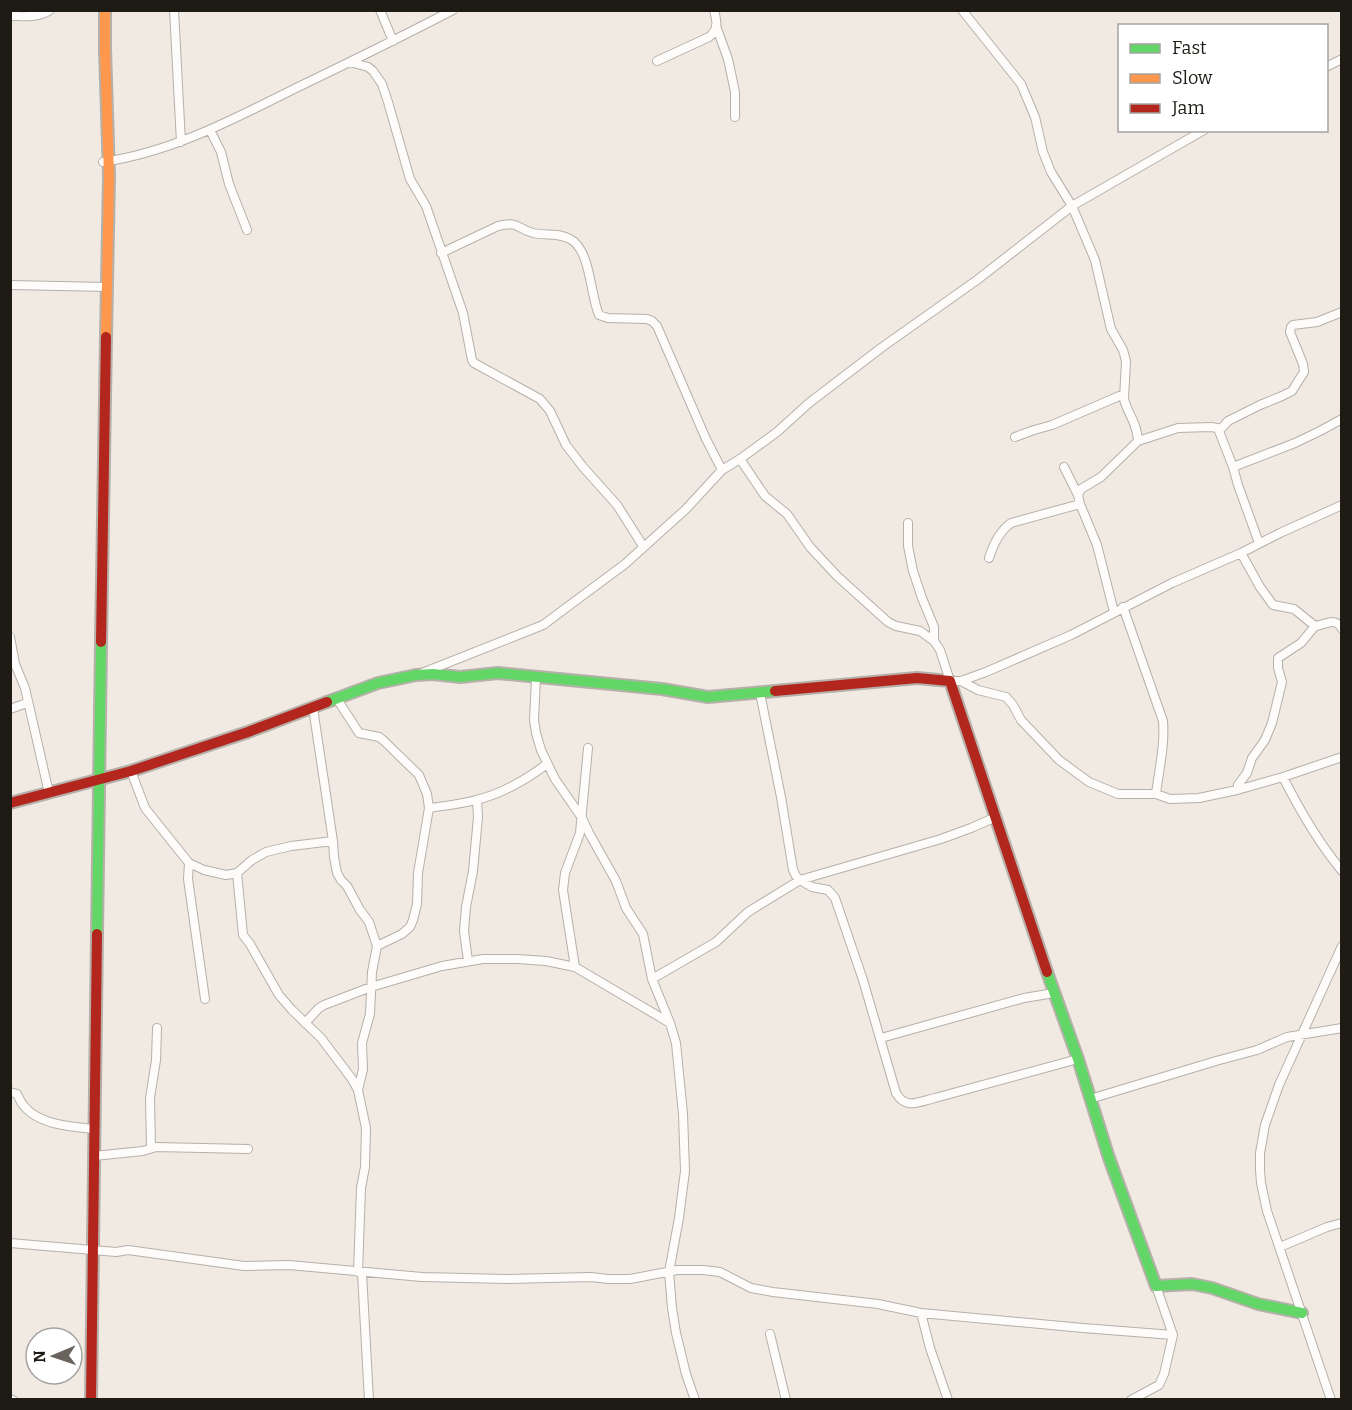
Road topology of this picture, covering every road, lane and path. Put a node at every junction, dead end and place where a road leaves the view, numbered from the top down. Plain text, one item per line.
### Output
1 (50, 10) edge
2 (105, 10) edge
3 (174, 10) edge
4 (380, 10) edge
5 (453, 10) edge
6 (714, 10) edge
7 (962, 10) edge
8 (10, 16) edge
9 (716, 26) junction
10 (393, 40) junction
11 (1341, 59) edge
12 (657, 61) dead end
13 (350, 62) junction
14 (1328, 67) edge
15 (735, 117) dead end
16 (210, 130) junction
17 (1201, 132) edge
18 (181, 142) junction
19 (106, 161) junction
20 (1072, 206) junction
21 (247, 230) dead end
22 (441, 253) junction
23 (10, 285) edge
24 (105, 287) junction
25 (1341, 312) edge
26 (1124, 394) junction
27 (1341, 419) edge
28 (1220, 431) junction
29 (1015, 437) dead end
30 (1138, 441) junction
31 (740, 459) junction
32 (1064, 467) dead end
33 (1233, 467) junction
34 (722, 470) junction
35 (1078, 495) junction
36 (1080, 504) junction
37 (1341, 506) edge
38 (908, 523) dead end
39 (1259, 543) junction
40 (643, 546) junction
41 (1241, 553) junction
42 (989, 558) dead end
43 (1123, 607) junction
44 (1114, 612) junction
45 (1315, 626) junction
46 (1341, 629) edge
47 (10, 637) edge
48 (934, 641) junction
49 (416, 675) junction
50 (536, 678) junction
51 (956, 681) junction
52 (760, 693) junction
53 (337, 699) junction
54 (27, 703) junction
55 (313, 708) junction
56 (10, 709) edge
57 (588, 748) dead end
58 (1341, 757) edge
59 (547, 764) junction
60 (131, 771) junction
61 (1283, 777) junction
62 (100, 779) junction
63 (1237, 790) junction
64 (49, 793) junction
65 (1156, 794) junction
66 (477, 800) junction
67 (10, 803) edge
68 (429, 808) junction
69 (996, 817) junction
70 (582, 818) junction
71 (333, 840) junction
72 (189, 863) junction
73 (1341, 872) edge
74 (237, 873) junction
75 (800, 880) junction
76 (377, 946) junction
77 (1341, 946) edge
78 (468, 961) junction
79 (575, 967) junction
80 (652, 979) junction
81 (371, 987) junction
82 (1054, 993) junction
83 (206, 999) dead end
84 (305, 1023) junction
85 (670, 1023) junction
86 (157, 1028) dead end
87 (1341, 1028) edge
88 (1302, 1034) junction
89 (880, 1038) junction
90 (1078, 1059) junction
91 (358, 1090) junction
92 (10, 1092) edge
93 (1090, 1099) junction
94 (94, 1129) junction
95 (151, 1148) junction
96 (248, 1149) dead end
97 (94, 1156) junction
98 (1341, 1223) edge
99 (10, 1243) edge
100 (1280, 1247) junction
101 (92, 1250) junction
102 (669, 1272) junction
103 (360, 1273) junction
104 (1156, 1286) junction
105 (921, 1312) junction
106 (1302, 1313) junction
107 (770, 1334) dead end
108 (1173, 1335) junction
109 (91, 1400) edge
110 (369, 1400) edge
111 (695, 1400) edge
112 (786, 1400) edge
113 (948, 1400) edge
114 (1131, 1400) edge
115 (1330, 1400) edge

1 - 8 street
2 - 19 street
3 - 18 street
4 - 10 street
5 - 10 street
6 - 9 street
7 - 20 street
9 - 12 street
9 - 15 street
10 - 13 street
11 - 14 street
13 - 16 street
13 - 22 street
16 - 18 street
16 - 21 street
17 - 20 street
18 - 19 street
19 - 24 street
20 - 26 street
20 - 31 street
22 - 34 street
22 - 40 street
23 - 24 street
24 - 62 street
25 - 28 street
26 - 29 street
26 - 30 street
27 - 33 street
28 - 30 street
28 - 33 street
30 - 35 street
31 - 34 street
31 - 48 street
32 - 35 street
33 - 39 street
34 - 40 street
35 - 36 street
36 - 42 street
36 - 44 street
37 - 39 street
38 - 48 street
39 - 41 street
40 - 49 street
41 - 43 street
41 - 45 street
43 - 44 street
43 - 65 street
44 - 51 street
45 - 46 street
45 - 63 street
47 - 54 street
48 - 51 street
49 - 50 street
49 - 53 street
50 - 52 street
50 - 59 street
51 - 52 street
51 - 65 street
51 - 69 street
52 - 75 street
53 - 55 street
53 - 68 street
54 - 56 street
54 - 64 street
55 - 60 street
55 - 71 street
57 - 70 street
58 - 61 street
59 - 66 street
59 - 70 street
60 - 62 street
60 - 72 street
61 - 63 street
61 - 73 street
62 - 64 street
62 - 94 street
63 - 65 street
64 - 67 street
66 - 68 street
66 - 78 street
68 - 76 street
69 - 75 street
69 - 82 street
70 - 79 street
70 - 80 street
71 - 74 street
71 - 76 street
72 - 74 street
72 - 83 street
74 - 84 street
75 - 80 street
75 - 89 street
76 - 81 street
77 - 88 street
78 - 79 street
78 - 81 street
79 - 85 street
80 - 85 street
81 - 84 street
81 - 91 street
82 - 89 street
82 - 90 street
84 - 91 street
85 - 102 street
86 - 95 street
87 - 88 street
88 - 93 street
88 - 100 street
89 - 90 street
90 - 93 street
91 - 103 street
92 - 94 street
93 - 104 street
94 - 97 street
95 - 96 street
95 - 97 street
97 - 101 street
98 - 100 street
99 - 101 street
100 - 106 street
101 - 103 street
101 - 109 street
102 - 103 street
102 - 105 street
102 - 111 street
103 - 110 street
104 - 106 street
104 - 108 street
105 - 108 street
105 - 113 street
106 - 115 street
107 - 112 street
108 - 114 street

